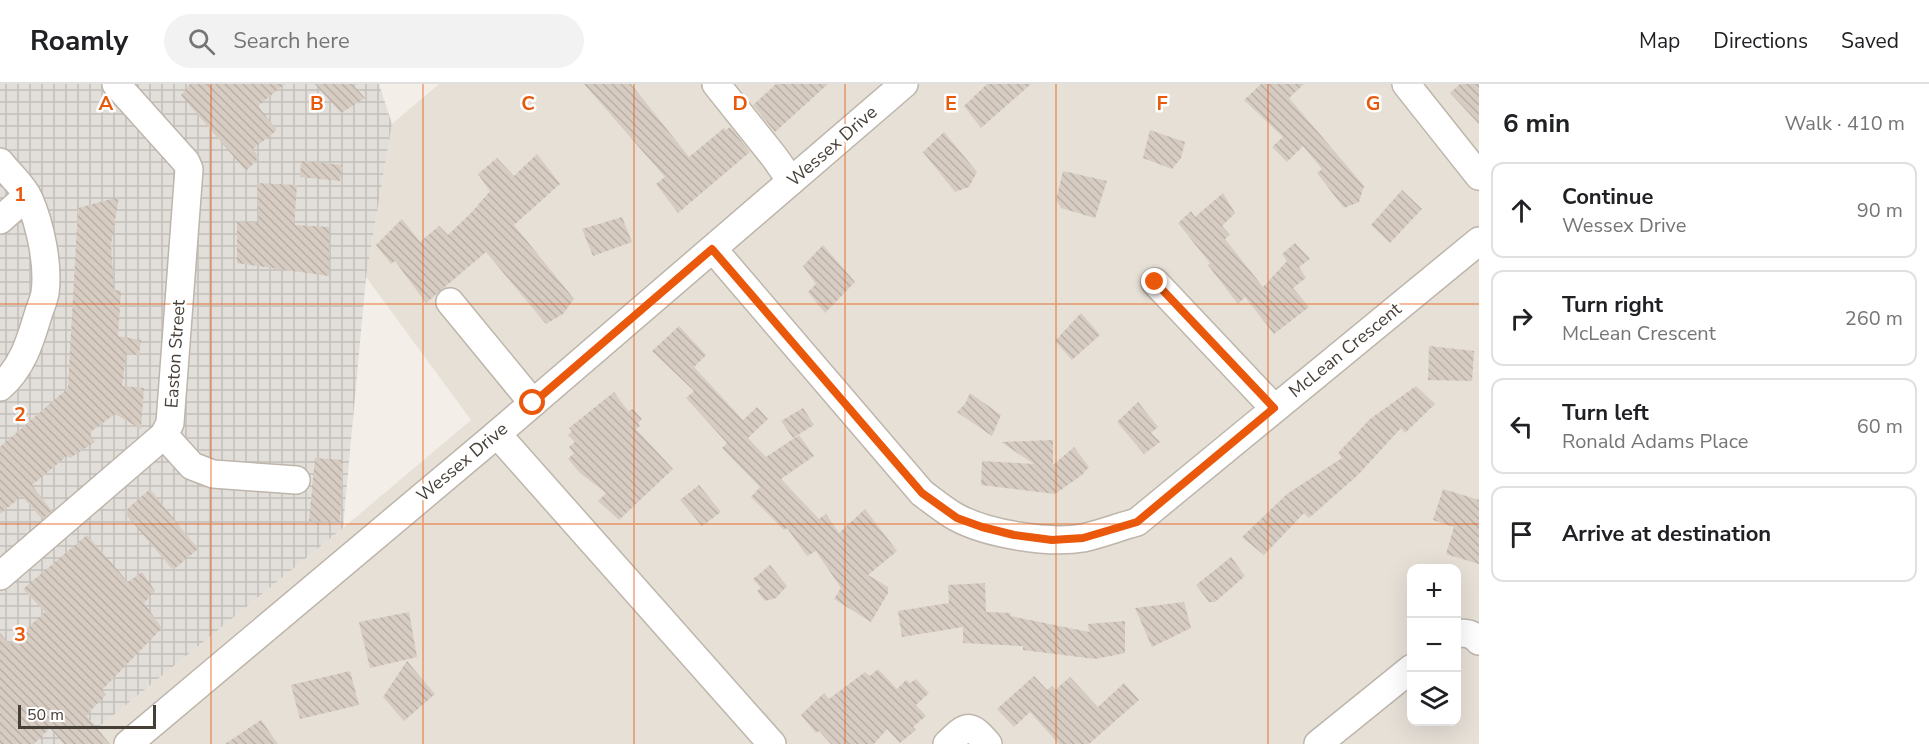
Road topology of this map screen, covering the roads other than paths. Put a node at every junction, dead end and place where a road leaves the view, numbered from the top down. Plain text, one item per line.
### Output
1 (116, 84) edge
2 (716, 84) edge
3 (904, 84) edge
4 (1406, 84) edge
5 (0, 162) edge
6 (1479, 176) edge
7 (790, 181) junction
8 (27, 195) junction
9 (0, 220) edge
10 (1479, 241) edge
11 (712, 249) junction
12 (1155, 282) dead end
13 (450, 302) dead end
14 (0, 387) edge
15 (533, 403) junction
16 (1274, 408) junction
17 (496, 434) junction
18 (164, 435) junction
19 (296, 480) dead end
20 (0, 576) edge
21 (1461, 633) edge
22 (1479, 641) edge
23 (1407, 672) edge
24 (128, 744) edge
25 (772, 744) edge
26 (947, 744) edge
27 (988, 744) edge
28 (1318, 744) edge

1 - 18 street, Easton Street
2 - 7 street
3 - 7 street, Wessex Drive
4 - 6 street
5 - 8 street
7 - 11 street, Wessex Drive
8 - 9 street
8 - 14 street
10 - 16 street, McLean Crescent
11 - 15 street, Wessex Drive
11 - 16 street, McLean Crescent
12 - 16 street
13 - 15 street
15 - 17 street, Wessex Drive
17 - 24 street, Wessex Drive
17 - 25 street
18 - 19 street
18 - 20 street, Easton Street
21 - 22 street
23 - 28 street
26 - 27 street

